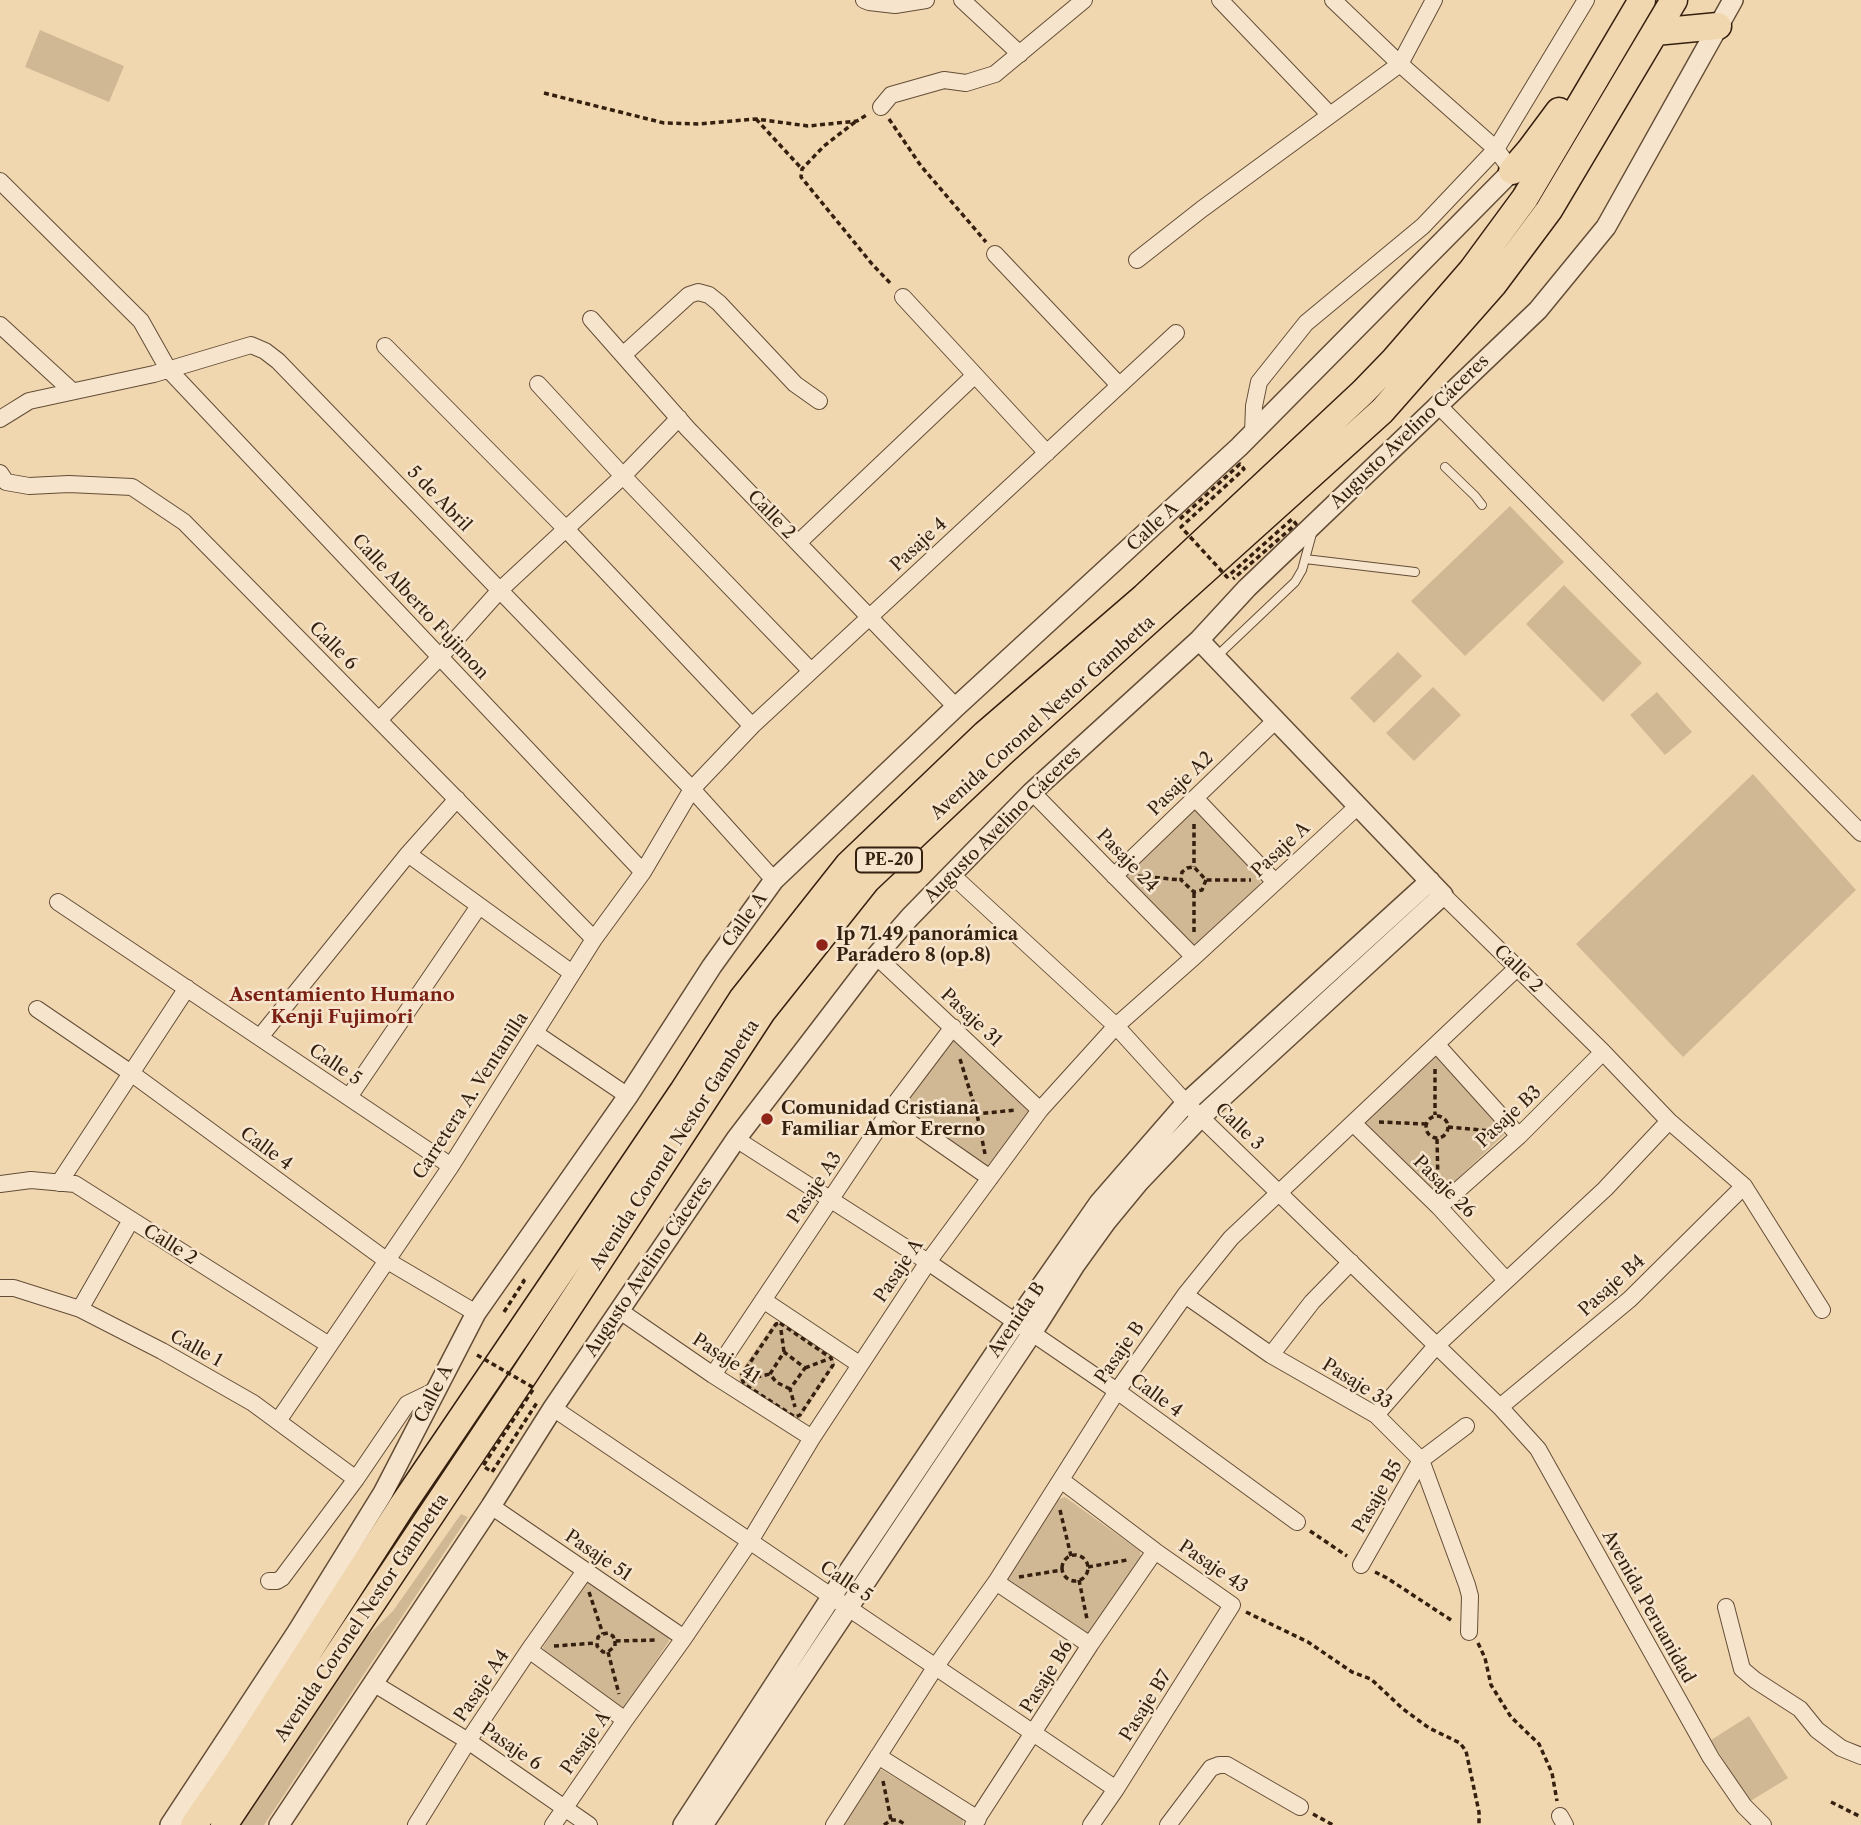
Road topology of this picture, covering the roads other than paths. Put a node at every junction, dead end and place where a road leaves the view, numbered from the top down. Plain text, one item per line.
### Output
1 (864, 0) edge
2 (926, 0) edge
3 (962, 0) edge
4 (1084, 0) edge
5 (1220, 0) edge
6 (1333, 0) edge
7 (1434, 0) edge
8 (1586, 0) edge
9 (1642, 0) edge
10 (1674, 0) edge
11 (1733, 0) edge
12 (1718, 26) junction
13 (1655, 33) junction
14 (1611, 53) junction
15 (1020, 54) junction
16 (1400, 64) junction
17 (881, 107) road end
18 (1330, 115) junction
19 (1496, 149) junction
20 (1512, 171) junction
21 (0, 181) edge
22 (995, 254) road end
23 (1137, 260) dead end
24 (904, 297) road end
25 (591, 320) dead end
26 (0, 325) edge
27 (1176, 333) dead end
28 (385, 346) dead end
29 (623, 355) junction
30 (168, 369) junction
31 (975, 375) junction
32 (538, 384) dead end
33 (1119, 386) junction
34 (72, 391) junction
35 (819, 401) dead end
36 (1437, 404) junction
37 (679, 418) junction
38 (0, 419) edge
39 (1253, 433) junction
40 (1047, 453) junction
41 (1445, 467) dead end
42 (0, 473) edge
43 (623, 476) junction
44 (1482, 505) dead end
45 (1315, 523) junction
46 (566, 528) junction
47 (798, 543) junction
48 (1305, 559) junction
49 (1415, 572) dead end
50 (500, 590) junction
51 (870, 617) junction
52 (1199, 640) junction
53 (440, 657) junction
54 (1216, 657) junction
55 (811, 671) junction
56 (956, 707) junction
57 (379, 720) junction
58 (1275, 721) junction
59 (752, 726) junction
60 (692, 789) junction
61 (1032, 792) junction
62 (1195, 797) junction
63 (457, 799) junction
64 (1358, 806) junction
65 (1861, 833) edge
66 (408, 854) junction
67 (643, 872) junction
68 (951, 875) junction
69 (1114, 876) junction
70 (774, 880) junction
71 (1275, 882) junction
72 (1437, 888) junction
73 (58, 902) dead end
74 (479, 906) junction
75 (594, 939) junction
76 (876, 956) junction
77 (1194, 957) junction
78 (1517, 968) junction
79 (572, 973) junction
80 (187, 988) junction
81 (37, 1009) dead end
82 (1116, 1026) junction
83 (953, 1027) junction
84 (535, 1033) junction
85 (260, 1037) junction
86 (1437, 1045) junction
87 (1603, 1052) junction
88 (131, 1073) junction
89 (628, 1096) junction
90 (349, 1097) junction
91 (891, 1109) junction
92 (1040, 1110) junction
93 (1194, 1110) junction
94 (1669, 1121) junction
95 (1353, 1123) junction
96 (1519, 1136) junction
97 (736, 1139) junction
98 (451, 1166) junction
99 (988, 1170) junction
100 (59, 1182) junction
101 (0, 1184) edge
102 (1744, 1186) junction
103 (1278, 1192) junction
104 (830, 1201) junction
105 (1439, 1207) junction
106 (131, 1220) junction
107 (386, 1260) junction
108 (928, 1262) junction
109 (1351, 1262) junction
110 (1506, 1280) junction
111 (0, 1288) edge
112 (1185, 1295) junction
113 (763, 1300) junction
114 (80, 1309) junction
115 (1822, 1310) dead end
116 (620, 1311) junction
117 (476, 1313) junction
118 (1024, 1327) junction
119 (329, 1345) junction
120 (1436, 1346) junction
121 (1271, 1355) junction
122 (859, 1364) junction
123 (713, 1375) junction
124 (436, 1390) junction
125 (1117, 1391) junction
126 (546, 1405) junction
127 (1500, 1407) junction
128 (1376, 1415) junction
129 (278, 1421) junction
130 (1466, 1426) dead end
131 (811, 1438) junction
132 (1421, 1460) junction
133 (356, 1479) junction
134 (1061, 1480) junction
135 (491, 1506) junction
136 (1297, 1522) road end
137 (750, 1541) junction
138 (1155, 1551) junction
139 (1360, 1565) road end
140 (585, 1571) junction
141 (1004, 1580) junction
142 (269, 1581) dead end
143 (840, 1602) junction
144 (1232, 1605) joint
145 (1726, 1607) dead end
146 (684, 1638) junction
147 (1474, 1638) road end
148 (1090, 1645) junction
149 (529, 1650) junction
150 (936, 1666) junction
151 (373, 1683) junction
152 (625, 1720) junction
153 (1035, 1733) junction
154 (468, 1741) junction
155 (878, 1756) junction
156 (1861, 1756) edge
157 (1116, 1789) junction
158 (565, 1807) junction
159 (1300, 1807) road end
160 (975, 1822) edge
161 (170, 1825) edge
162 (194, 1825) edge
163 (224, 1825) edge
164 (279, 1825) edge
165 (416, 1825) edge
166 (553, 1825) edge
167 (589, 1825) edge
168 (683, 1825) edge
169 (703, 1825) edge
170 (834, 1825) edge
171 (1091, 1825) edge
172 (1168, 1825) edge
173 (1763, 1825) edge

1 - 2 street
3 - 15 street
4 - 15 street
5 - 18 street
6 - 16 street
7 - 16 street
8 - 19 street
9 - 14 highway, Avenida Coronel Nestor Gambetta / PE-20
10 - 13 highway, Avenida Coronel Nestor Gambetta / PE-20
11 - 12 street, Augusto Avelino Cáceres
12 - 13 highway
12 - 36 street, Augusto Avelino Cáceres
13 - 163 highway, Avenida Coronel Nestor Gambetta / PE-20
14 - 20 highway
14 - 162 highway, Avenida Coronel Nestor Gambetta / PE-20
15 - 17 street
16 - 18 street
16 - 19 street
18 - 23 street
19 - 20 street
19 - 39 street
20 - 39 street, Calle A
21 - 30 street, Calle Alberto Fujimon
22 - 33 street
24 - 31 street
25 - 29 street, Calle 2
26 - 34 street
27 - 33 street, Pasaje 4
28 - 46 street
29 - 35 street
29 - 37 street, Calle 2
30 - 34 street, 5 de Abril
30 - 50 street, 5 de Abril
30 - 53 street, Calle Alberto Fujimon
31 - 40 street
31 - 47 street
32 - 43 street
33 - 40 street, Pasaje 4
34 - 38 street, 5 de Abril
36 - 45 street, Augusto Avelino Cáceres
36 - 65 street
37 - 43 street
37 - 47 street, Calle 2
39 - 56 street, Calle A
40 - 51 street, Pasaje 4
41 - 44 lane
42 - 57 street, Calle 6
43 - 46 street
43 - 55 street
45 - 48 lane
45 - 52 street, Augusto Avelino Cáceres
46 - 50 street
46 - 59 street
47 - 51 street, Calle 2
48 - 49 lane
48 - 54 lane
50 - 53 street
50 - 60 street, 5 de Abril
51 - 55 street, Pasaje 4
51 - 56 street, Calle 2
52 - 54 street, Calle 2
52 - 61 street, Augusto Avelino Cáceres
53 - 57 street
53 - 67 street, Calle Alberto Fujimon
54 - 58 street, Calle 2
55 - 59 street, Pasaje 4
56 - 70 street, Calle A
57 - 63 street, Calle 6
58 - 62 street, Pasaje A2
58 - 64 street, Calle 2
59 - 60 street, Pasaje 4
60 - 67 street, Carretera A. Ventanilla
60 - 70 street, 5 de Abril
61 - 68 street, Augusto Avelino Cáceres
61 - 69 street, Pasaje 24
62 - 69 street, Pasaje A2
62 - 71 street
63 - 66 street
63 - 75 street, Calle 6
64 - 71 street, Pasaje A
64 - 72 street, Calle 2
66 - 74 street
66 - 85 street
67 - 75 street, Carretera A. Ventanilla
68 - 76 street, Augusto Avelino Cáceres
68 - 82 street, Calle 3
69 - 77 street, Pasaje 24
70 - 89 street, Calle A
71 - 77 street, Pasaje A
72 - 78 street, Calle 2
72 - 93 street, Avenida B
73 - 80 street, Calle 5
74 - 79 street
74 - 90 street
75 - 79 street, Carretera A. Ventanilla
76 - 83 street, Pasaje 31
76 - 97 street, Augusto Avelino Cáceres
77 - 82 street, Pasaje A
78 - 86 street, Pasaje B
78 - 87 street, Calle 2
79 - 84 street, Carretera A. Ventanilla
80 - 85 street, Calle 5
80 - 88 street
81 - 88 street, Calle 4
82 - 92 street, Pasaje A
82 - 93 street, Calle 3
83 - 91 street, Pasaje A3
83 - 92 street, Pasaje 31
84 - 89 street
84 - 98 street, Carretera A. Ventanilla
85 - 90 street, Calle 5
86 - 95 street, Pasaje B
86 - 96 street
87 - 94 street, Calle 2
87 - 96 street, Pasaje B3
88 - 100 street
88 - 107 street, Calle 4
89 - 117 street, Calle A
90 - 98 street, Calle 5
91 - 99 street
91 - 104 street, Pasaje A3
92 - 99 street, Pasaje A
93 - 103 street, Calle 3
93 - 118 street, Avenida B
94 - 102 street, Calle 2
94 - 110 street
95 - 103 street, Pasaje B
95 - 105 street, Pasaje 26
96 - 105 street, Pasaje B3
97 - 104 street, Calle 4
97 - 116 street, Augusto Avelino Cáceres
98 - 107 street, Carretera A. Ventanilla
99 - 108 street, Pasaje A
100 - 101 street, Calle 2
100 - 106 street, Calle 2
102 - 115 street, Calle 2
102 - 127 street, Pasaje B4
103 - 109 street, Calle 3
103 - 112 street, Pasaje B
104 - 108 street, Calle 4
104 - 113 street, Pasaje A3
105 - 110 street, Pasaje 26
106 - 114 street
106 - 119 street, Calle 2
107 - 117 street, Calle 4
107 - 119 street, Carretera A. Ventanilla
108 - 118 street, Calle 4
108 - 122 street, Pasaje A
109 - 120 street, Calle 3
109 - 121 street
110 - 120 street
111 - 114 street, Calle 1
112 - 121 street, Pasaje 33
112 - 125 street, Pasaje B
113 - 122 street
113 - 123 street, Pasaje A3
114 - 129 street, Calle 1
116 - 123 street, Pasaje 41
116 - 126 street, Augusto Avelino Cáceres
117 - 124 street, Calle A
118 - 125 street, Calle 4
118 - 143 street, Avenida B
119 - 129 street, Carretera A. Ventanilla
120 - 127 street, Calle 3
120 - 128 street
121 - 128 street, Pasaje 33
122 - 131 street, Pasaje A
123 - 131 street, Pasaje 41
124 - 133 street
124 - 161 street, Calle A
125 - 134 street, Pasaje B
125 - 136 street, Calle 4
126 - 135 street, Augusto Avelino Cáceres
126 - 137 street, Calle 5
127 - 173 street, Avenida Peruanidad
128 - 132 street, Pasaje 33
129 - 133 street, Calle 1
130 - 132 street, Pasaje B5
131 - 137 street, Pasaje A
132 - 139 street, Pasaje B5
132 - 147 street, Pasaje 33
133 - 142 street
134 - 138 street, Pasaje 43
134 - 141 street, Pasaje B
135 - 140 street, Pasaje 51
135 - 151 street, Augusto Avelino Cáceres
137 - 143 street, Calle 5
137 - 146 street, Pasaje A
138 - 144 street, Pasaje 43
138 - 148 street, Pasaje B6
140 - 146 street, Pasaje 51
140 - 149 street, Pasaje A4
141 - 148 street
141 - 150 street, Pasaje B
143 - 150 street, Calle 5
143 - 168 street, Avenida B
143 - 169 street, Avenida B
144 - 157 street, Pasaje B7
145 - 156 street
146 - 152 street, Pasaje A
148 - 153 street, Pasaje B6
149 - 152 street
149 - 154 street, Pasaje A4
150 - 153 street, Calle 5
150 - 155 street, Pasaje B
151 - 154 street, Pasaje 6
151 - 164 street, Augusto Avelino Cáceres
152 - 158 street, Pasaje A
153 - 157 street, Calle 5
153 - 160 street, Pasaje B6
154 - 158 street, Pasaje 6
154 - 165 street, Pasaje A4
155 - 160 street
155 - 170 street, Pasaje B
157 - 171 street, Pasaje B7
158 - 166 street, Pasaje A
158 - 167 street, Pasaje 6
159 - 172 street

